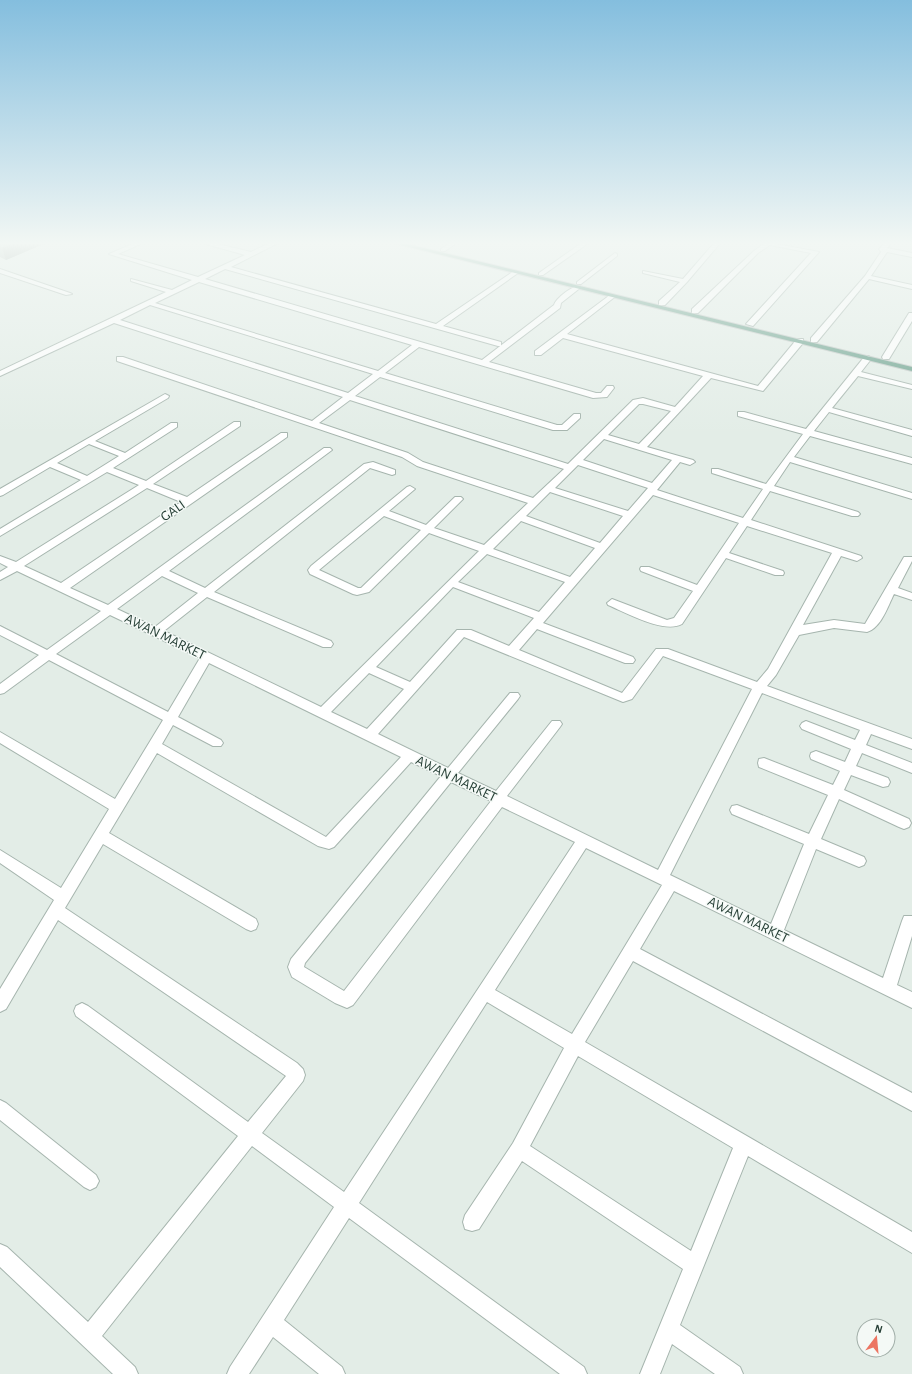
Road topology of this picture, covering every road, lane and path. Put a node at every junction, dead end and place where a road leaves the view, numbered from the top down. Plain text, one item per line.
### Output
1 (142, 306) edge
2 (159, 306) edge
3 (293, 306) edge
4 (363, 306) edge
5 (467, 306) edge
6 (557, 306) edge
7 (599, 306) edge
8 (653, 306) edge
9 (675, 306) edge
10 (700, 306) edge
11 (766, 306) edge
12 (843, 306) edge
13 (695, 311) junction
14 (912, 315) edge
15 (113, 320) junction
16 (750, 324) junction
17 (437, 327) junction
18 (561, 335) junction
19 (814, 340) junction
20 (800, 342) junction
21 (418, 344) junction
22 (498, 344) dead end
23 (538, 353) dead end
24 (886, 357) junction
25 (868, 358) junction
26 (120, 359) dead end
27 (483, 363) junction
28 (912, 364) edge
29 (912, 369) edge
30 (856, 373) junction
31 (0, 374) edge
32 (378, 374) junction
33 (709, 375) junction
34 (912, 387) edge
35 (610, 388) dead end
36 (165, 396) dead end
37 (350, 397) junction
38 (826, 409) junction
39 (676, 410) junction
40 (741, 414) dead end
41 (577, 416) dead end
42 (237, 424) dead end
43 (313, 424) junction
44 (174, 425) dead end
45 (807, 432) junction
46 (912, 433) edge
47 (284, 435) dead end
48 (602, 436) junction
49 (88, 441) junction
50 (641, 448) junction
51 (327, 450) dead end
52 (126, 456) junction
53 (788, 458) junction
54 (678, 460) junction
55 (912, 461) edge
56 (690, 462) dead end
57 (50, 464) junction
58 (573, 465) junction
59 (105, 468) junction
60 (715, 471) dead end
61 (392, 472) dead end
62 (87, 479) junction
63 (147, 484) junction
64 (768, 488) junction
65 (410, 489) dead end
66 (549, 489) junction
67 (652, 489) junction
68 (0, 493) edge
69 (912, 496) edge
70 (458, 499) dead end
71 (188, 501) junction
72 (535, 502) junction
73 (382, 512) junction
74 (855, 514) dead end
75 (630, 515) junction
76 (518, 517) junction
77 (747, 522) junction
78 (428, 529) junction
79 (0, 534) edge
80 (601, 547) junction
81 (486, 550) junction
82 (838, 552) junction
83 (723, 554) junction
84 (910, 557) edge
85 (857, 558) dead end
86 (0, 559) edge
87 (17, 566) junction
88 (645, 569) dead end
89 (162, 572) junction
90 (780, 573) dead end
91 (0, 577) edge
92 (572, 581) junction
93 (451, 583) junction
94 (62, 588) junction
95 (700, 589) junction
96 (891, 589) junction
97 (207, 593) junction
98 (912, 597) edge
99 (612, 603) dead end
100 (109, 610) junction
101 (538, 620) junction
102 (0, 630) edge
103 (156, 632) junction
104 (795, 632) junction
105 (328, 644) dead end
106 (511, 652) junction
107 (49, 654) junction
108 (207, 657) junction
109 (629, 660) dead end
110 (368, 668) junction
111 (413, 686) junction
112 (759, 687) junction
113 (0, 690) edge
114 (514, 696) dead end
115 (323, 713) junction
116 (170, 719) junction
117 (556, 724) dead end
118 (806, 726) dead end
119 (868, 727) junction
120 (369, 736) junction
121 (0, 737) edge
122 (218, 743) dead end
123 (154, 744) junction
124 (912, 744) edge
125 (858, 747) junction
126 (409, 756) junction
127 (816, 756) dead end
128 (764, 763) dead end
129 (912, 768) edge
130 (847, 770) junction
131 (450, 776) junction
132 (882, 782) dead end
133 (836, 792) junction
134 (499, 800) junction
135 (117, 807) junction
136 (737, 810) dead end
137 (904, 823) dead end
138 (100, 835) junction
139 (583, 841) junction
140 (812, 842) junction
141 (0, 856) edge
142 (859, 861) dead end
143 (666, 881) junction
144 (61, 904) junction
145 (909, 920) dead end
146 (251, 924) dead end
147 (775, 933) junction
148 (630, 952) junction
149 (888, 988) junction
150 (485, 992) junction
151 (912, 1000) edge
152 (0, 1004) edge
153 (82, 1011) dead end
154 (575, 1044) junction
155 (912, 1102) edge
156 (0, 1109) edge
157 (251, 1135) junction
158 (744, 1144) junction
159 (519, 1150) junction
160 (90, 1181) dead end
161 (347, 1206) junction
162 (472, 1222) dead end
163 (912, 1243) edge
164 (0, 1254) edge
165 (694, 1265) junction
166 (271, 1322) junction
167 (668, 1329) junction
168 (89, 1337) junction
169 (128, 1374) edge
170 (237, 1374) edge
171 (335, 1374) edge
172 (577, 1374) edge
173 (650, 1374) edge
174 (733, 1374) edge

1 - 15 street
2 - 32 street
3 - 21 street
4 - 17 street
5 - 17 street
6 - 27 street
7 - 18 street
8 - 20 main road
9 - 13 main road
10 - 13 street
11 - 16 street
12 - 19 street
13 - 16 main road
14 - 24 street
15 - 31 street
15 - 37 street
16 - 19 main road
17 - 22 street
18 - 23 street
18 - 33 street
19 - 24 main road
20 - 25 main road
20 - 33 street
21 - 27 street
21 - 32 street
24 - 28 main road
25 - 29 main road
25 - 30 street
26 - 43 street
27 - 35 street
30 - 34 street
30 - 38 street
32 - 37 street
32 - 41 street
33 - 39 street
36 - 49 street
37 - 43 street
37 - 58 street
38 - 45 street
38 - 46 street
39 - 48 street
39 - 50 street
40 - 45 street
42 - 63 street
43 - 72 street
44 - 52 street
45 - 53 street
45 - 55 street
47 - 71 street, GALI
48 - 50 street
48 - 58 street
49 - 52 street
49 - 57 street
50 - 54 street
51 - 89 street
52 - 59 street
53 - 64 street
53 - 69 street
54 - 56 street
54 - 67 street
57 - 62 street
57 - 68 street
58 - 66 street
58 - 67 street
59 - 62 street
59 - 63 street
60 - 64 street
61 - 97 street
62 - 79 street
63 - 71 street
63 - 87 street
64 - 74 street
64 - 77 street
65 - 73 street
66 - 72 street
66 - 75 street
67 - 75 street
67 - 77 street
70 - 78 street
71 - 94 street, GALI
72 - 76 street
73 - 78 street
73 - 78 street
75 - 80 street
76 - 80 street
76 - 81 street
77 - 82 street
77 - 83 street
78 - 81 street
80 - 92 street
81 - 92 street
81 - 93 street
82 - 85 street
82 - 104 street
83 - 90 street
83 - 95 street
84 - 96 street
86 - 87 street, AWAN MARKET
87 - 91 street
87 - 94 street, AWAN MARKET
88 - 95 street
89 - 97 street
89 - 100 street
92 - 101 street
93 - 101 street
93 - 110 street
94 - 100 street, AWAN MARKET
95 - 99 street
96 - 98 street
96 - 104 street
97 - 103 street
97 - 105 street
100 - 103 street, AWAN MARKET
100 - 107 street
101 - 106 street
101 - 109 street
102 - 107 street
103 - 108 street, AWAN MARKET
104 - 112 street
106 - 111 street
106 - 112 street
107 - 113 street
107 - 116 street
108 - 115 street, AWAN MARKET
108 - 116 street
110 - 111 street
110 - 115 street
111 - 120 street
112 - 119 street
112 - 143 street
114 - 131 street
115 - 120 street, AWAN MARKET
116 - 122 street
116 - 123 street
117 - 134 street
118 - 125 street
119 - 124 street
119 - 125 street
120 - 126 street, AWAN MARKET
121 - 135 street
123 - 126 street
123 - 135 street
125 - 129 street
125 - 130 street
126 - 131 street, AWAN MARKET
127 - 130 street
128 - 133 street
130 - 132 street
130 - 133 street
131 - 134 street, AWAN MARKET
131 - 134 street
133 - 137 street
133 - 140 street
134 - 139 street, AWAN MARKET
135 - 138 street
136 - 140 street
138 - 144 street
138 - 146 street
139 - 143 street, AWAN MARKET
139 - 150 street
140 - 142 street
140 - 147 street
141 - 144 street
143 - 147 street, AWAN MARKET
143 - 148 street
144 - 152 street
144 - 157 street
145 - 149 street
147 - 149 street, AWAN MARKET
148 - 154 street
148 - 155 street
149 - 151 street, AWAN MARKET
150 - 154 street
150 - 161 street
153 - 157 street
154 - 158 street
154 - 159 street
156 - 160 street
157 - 161 street
157 - 168 street
158 - 163 street
158 - 165 street
159 - 162 street
159 - 165 street
161 - 166 street
161 - 172 street
164 - 168 street
165 - 167 street
166 - 170 street
166 - 171 street
167 - 173 street
167 - 174 street
168 - 169 street

